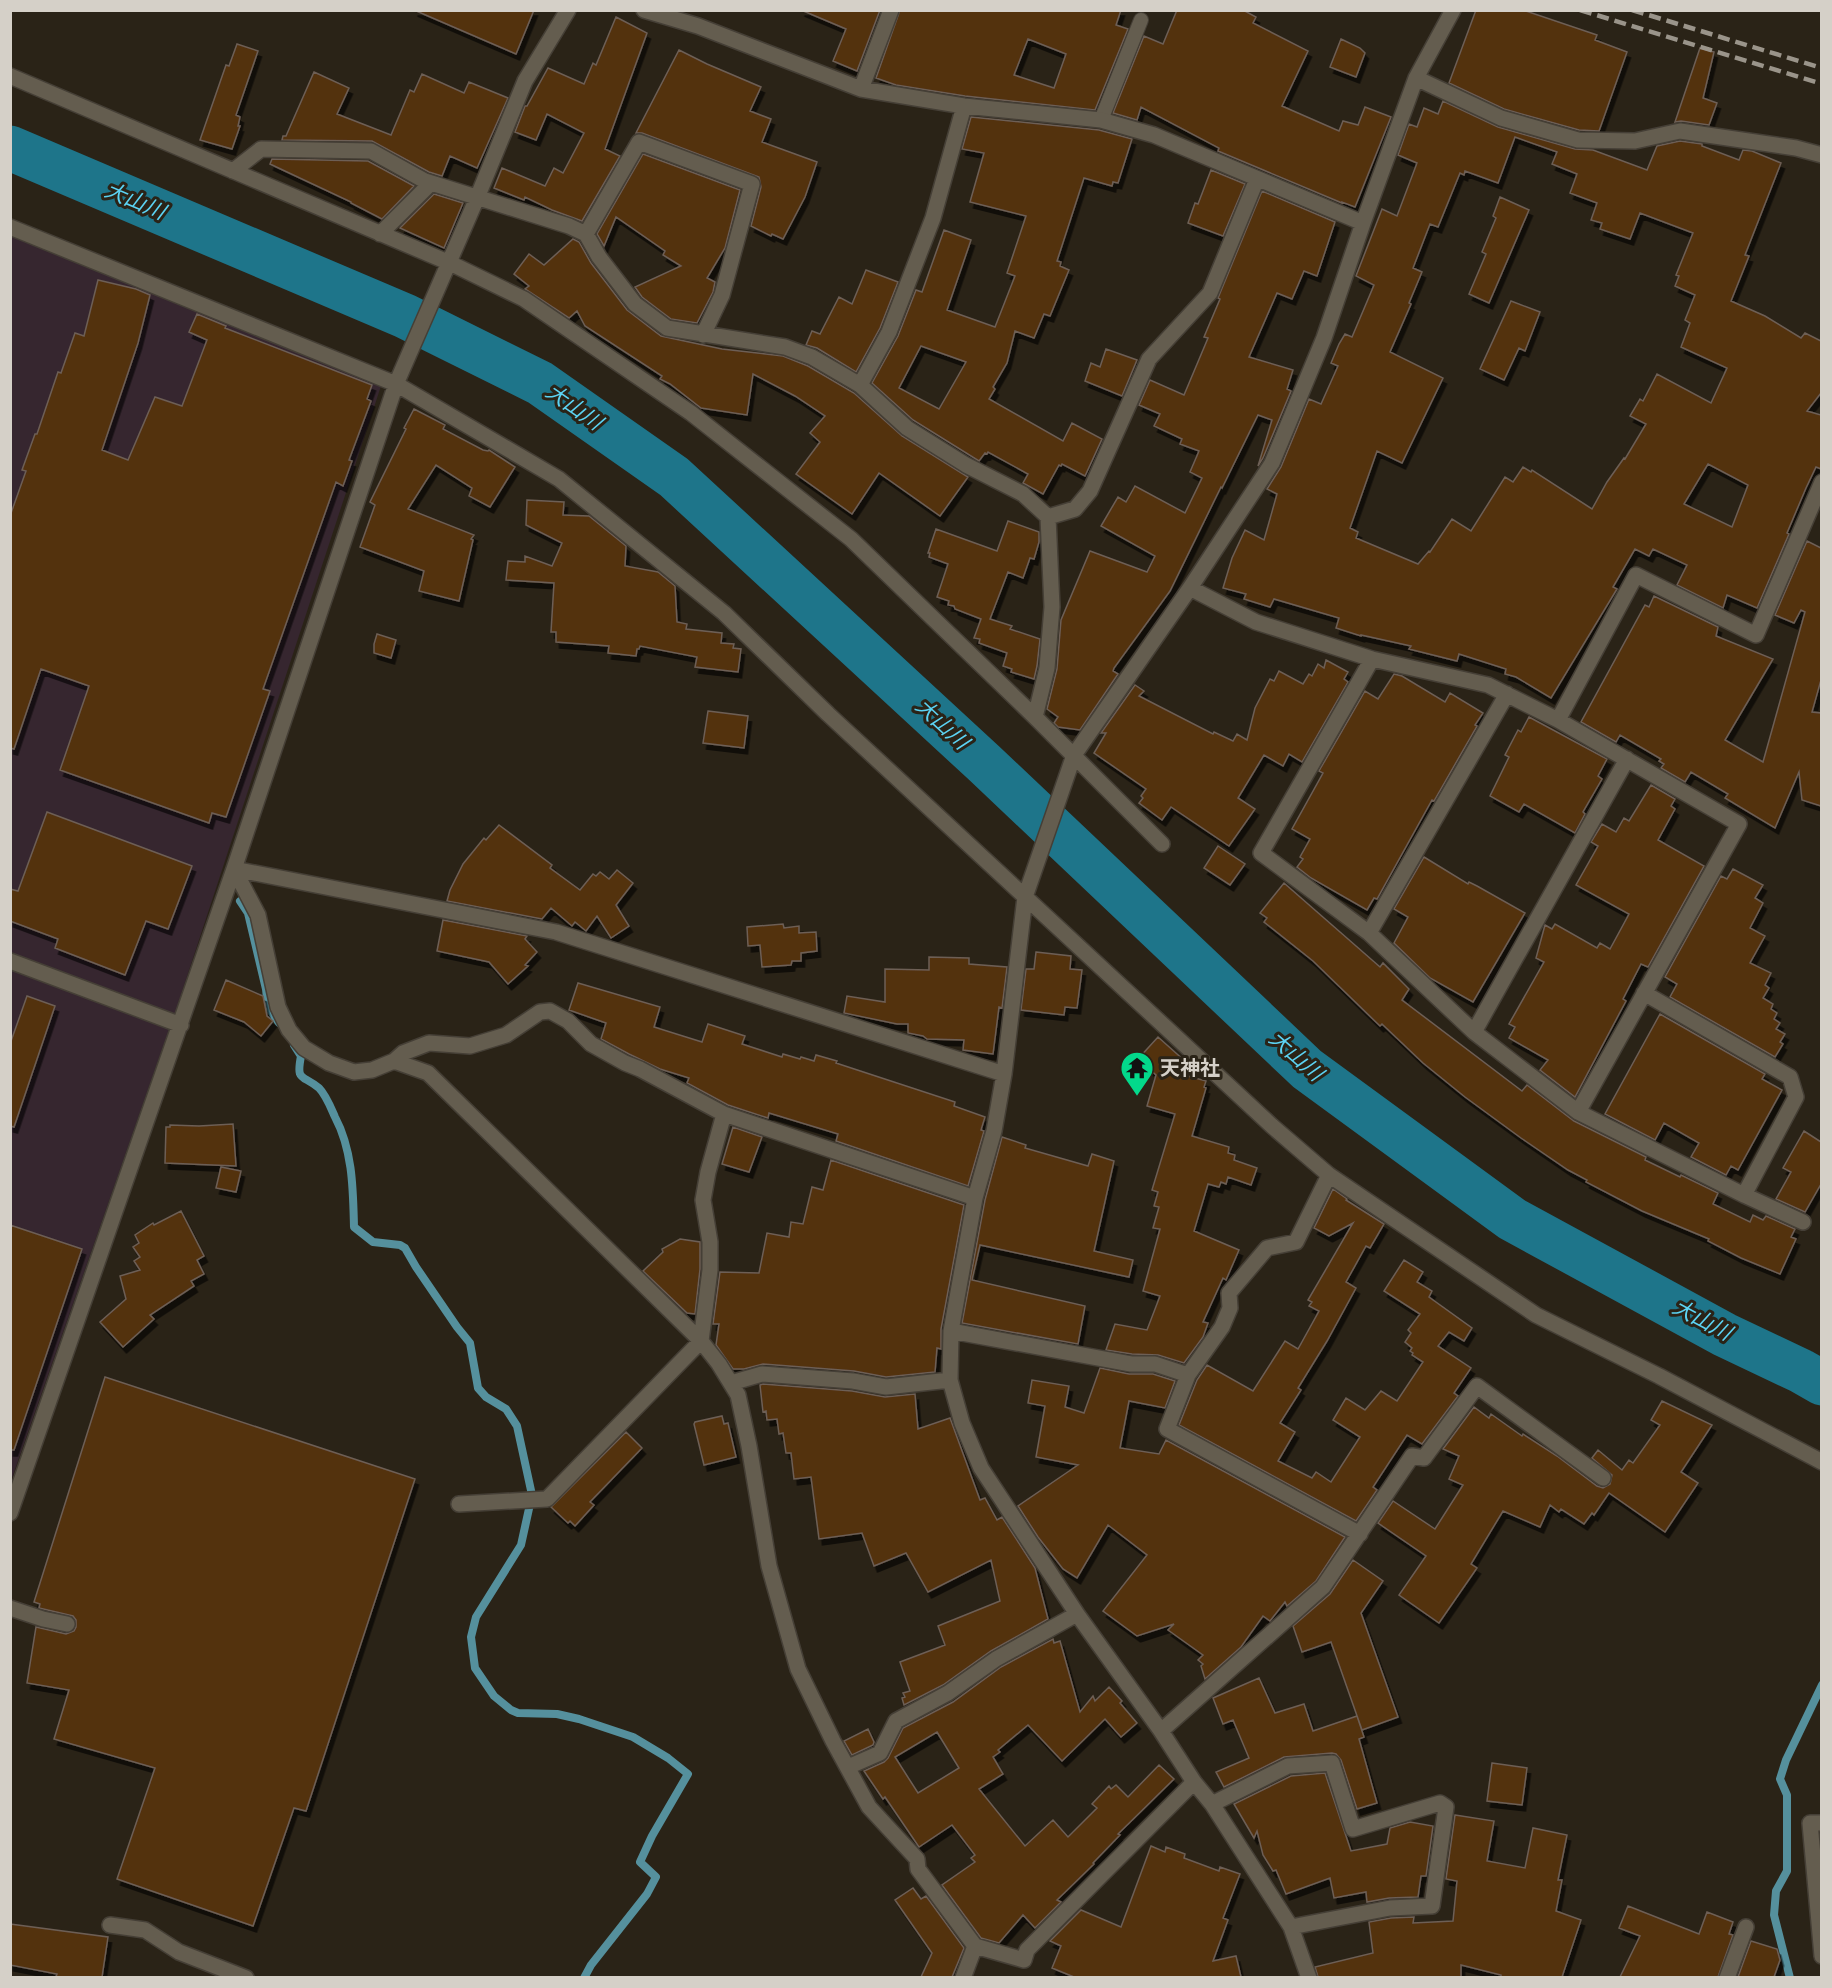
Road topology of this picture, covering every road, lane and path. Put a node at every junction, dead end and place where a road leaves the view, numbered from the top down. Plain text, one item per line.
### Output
1 (568, 10) edge
2 (644, 10) edge
3 (891, 10) edge
4 (1453, 10) edge
5 (1141, 20) dead end
6 (10, 76) edge
7 (1416, 78) junction
8 (861, 89) junction
9 (964, 106) junction
10 (1101, 120) junction
11 (1821, 155) edge
12 (234, 171) junction
13 (1257, 179) junction
14 (431, 183) junction
15 (477, 198) junction
16 (1363, 223) junction
17 (10, 227) edge
18 (380, 234) junction
19 (586, 234) junction
20 (447, 268) junction
21 (703, 335) junction
22 (396, 384) junction
23 (860, 385) junction
24 (1821, 482) edge
25 (1048, 517) junction
26 (1190, 588) junction
27 (1372, 659) junction
28 (1506, 694) junction
29 (1035, 717) junction
30 (1558, 720) junction
31 (1073, 756) junction
32 (1627, 759) junction
33 (1162, 844) dead end
34 (234, 869) junction
35 (1026, 896) junction
36 (1369, 933) junction
37 (10, 961) edge
38 (1644, 993) junction
39 (181, 1025) junction
40 (1474, 1032) junction
41 (393, 1061) junction
42 (1004, 1074) junction
43 (1578, 1112) junction
44 (724, 1114) junction
45 (1329, 1175) junction
46 (1744, 1195) junction
47 (975, 1198) junction
48 (1803, 1222) dead end
49 (951, 1331) junction
50 (701, 1341) junction
51 (1188, 1376) junction
52 (950, 1380) junction
53 (731, 1383) junction
54 (1821, 1462) edge
55 (1603, 1478) dead end
56 (459, 1504) dead end
57 (10, 1513) edge
58 (1360, 1534) junction
59 (10, 1608) edge
60 (1077, 1614) junction
61 (67, 1624) dead end
62 (1161, 1731) junction
63 (848, 1767) junction
64 (1194, 1782) junction
65 (1212, 1804) junction
66 (1821, 1823) edge
67 (110, 1925) dead end
68 (1292, 1927) junction
69 (1746, 1927) dead end
70 (975, 1946) junction
71 (1821, 1956) edge
72 (246, 1977) edge
73 (963, 1977) edge
74 (1309, 1977) edge
75 (1727, 1977) edge

1 - 15 street
2 - 8 street
3 - 8 street
4 - 7 street
5 - 10 lane
6 - 12 street
7 - 11 street
7 - 16 street
8 - 9 street
9 - 10 street
9 - 23 street
10 - 13 street
12 - 14 street
12 - 18 street
13 - 16 street
13 - 25 street
14 - 15 street
14 - 18 street
15 - 19 street
15 - 20 street
16 - 26 street
17 - 22 street
18 - 20 street
19 - 21 street
19 - 21 street
20 - 22 street
20 - 29 street
21 - 23 street
22 - 34 street
22 - 35 street
23 - 25 street
24 - 30 street
25 - 29 street
26 - 27 street
26 - 31 street
27 - 28 street
27 - 36 street
28 - 30 street
28 - 36 street
29 - 31 street
30 - 32 street
31 - 33 street
31 - 35 street
32 - 38 street
32 - 40 street
34 - 39 street
34 - 41 street
34 - 42 street
35 - 42 street
35 - 45 street
36 - 40 street
37 - 39 street
38 - 43 street
38 - 46 street
39 - 57 street
40 - 43 street
41 - 44 street
41 - 50 street
42 - 47 street
43 - 46 street
44 - 47 street
44 - 50 street
45 - 51 street
45 - 54 street
46 - 48 street
47 - 49 street
49 - 51 street
49 - 52 street
50 - 53 street
50 - 56 street
51 - 58 street
52 - 53 street
52 - 60 street
53 - 63 street
55 - 58 street
58 - 62 street
59 - 61 street
60 - 62 street
60 - 63 street
62 - 64 street
63 - 70 street
64 - 65 street
64 - 70 street
65 - 68 street
65 - 68 street
66 - 71 street
67 - 72 street
68 - 74 street
69 - 75 street
70 - 73 street

